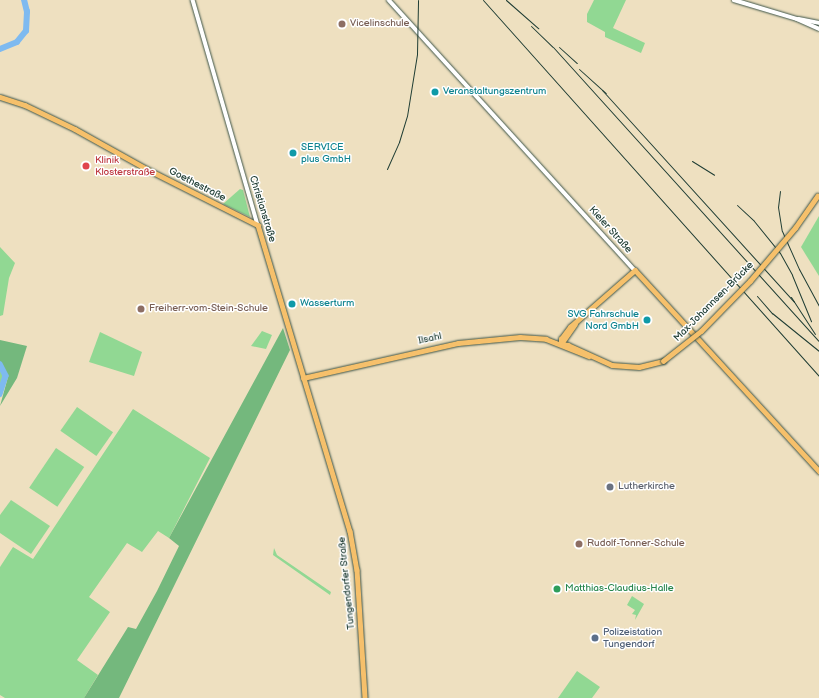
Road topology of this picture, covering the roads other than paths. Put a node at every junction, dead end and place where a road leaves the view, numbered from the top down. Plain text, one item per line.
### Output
1 (192, 0) edge
2 (388, 0) edge
3 (734, 0) edge
4 (798, 19) junction
5 (819, 22) edge
6 (819, 29) edge
7 (0, 98) edge
8 (819, 191) edge
9 (258, 225) junction
10 (635, 270) junction
11 (575, 324) junction
12 (568, 337) junction
13 (561, 344) junction
14 (574, 347) junction
15 (589, 356) junction
16 (303, 378) junction
17 (317, 422) joint
18 (819, 470) edge
19 (365, 698) edge

1 - 9 street, Christianstraße
2 - 10 street, Kieler Straße
3 - 4 street
4 - 5 street
4 - 6 street
7 - 9 main road, Goethestraße
8 - 15 main road, Max-Johannsen-Brücke, bridge
9 - 16 main road, Christianstraße
10 - 11 main road
10 - 18 main road, Kieler Straße
11 - 12 main road
11 - 13 main road
12 - 13 main road
12 - 14 main road
13 - 14 main road, Max-Johannsen-Brücke
13 - 15 main road, Max-Johannsen-Brücke
13 - 16 main road, Ilsahl
14 - 15 main road, Max-Johannsen-Brücke
16 - 17 main road, Christianstraße
17 - 19 main road, Tungendorfer Straße

